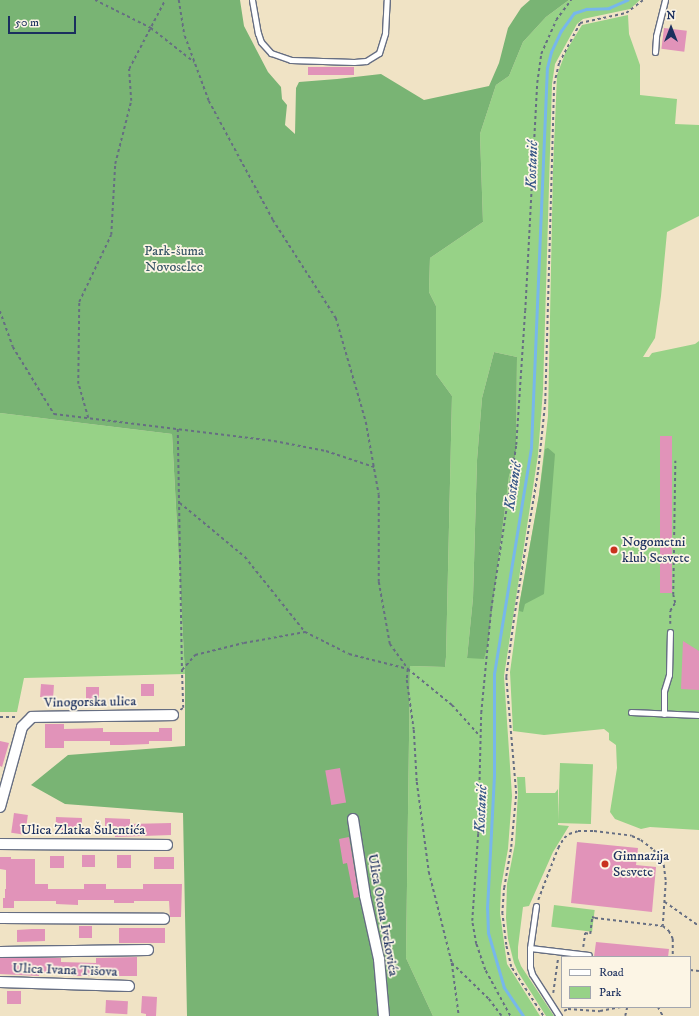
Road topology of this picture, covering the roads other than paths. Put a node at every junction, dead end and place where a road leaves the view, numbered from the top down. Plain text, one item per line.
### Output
1 (252, 0) edge
2 (386, 0) edge
3 (665, 0) edge
4 (655, 52) dead end
5 (670, 632) road end
6 (631, 712) dead end
7 (664, 714) junction
8 (174, 715) road end
9 (699, 715) edge
10 (0, 807) edge
11 (352, 818) dead end
12 (0, 844) edge
13 (167, 844) dead end
14 (536, 906) road end
15 (0, 918) edge
16 (164, 919) dead end
17 (530, 948) junction
18 (148, 950) dead end
19 (0, 952) edge
20 (589, 955) dead end
21 (0, 982) edge
22 (129, 986) dead end
23 (384, 1016) edge
24 (559, 1016) edge

1 - 2 lane
3 - 4 lane
5 - 7 lane
6 - 7 lane
7 - 9 lane
8 - 10 street, Vinogorska ulica
11 - 23 street, Ulica Otona Ivekovića
12 - 13 street, Ulica Zlatka Šulentića
14 - 17 lane
15 - 16 street
17 - 20 lane
17 - 24 lane
18 - 19 street
21 - 22 street, Ulica Ivana Tišova

